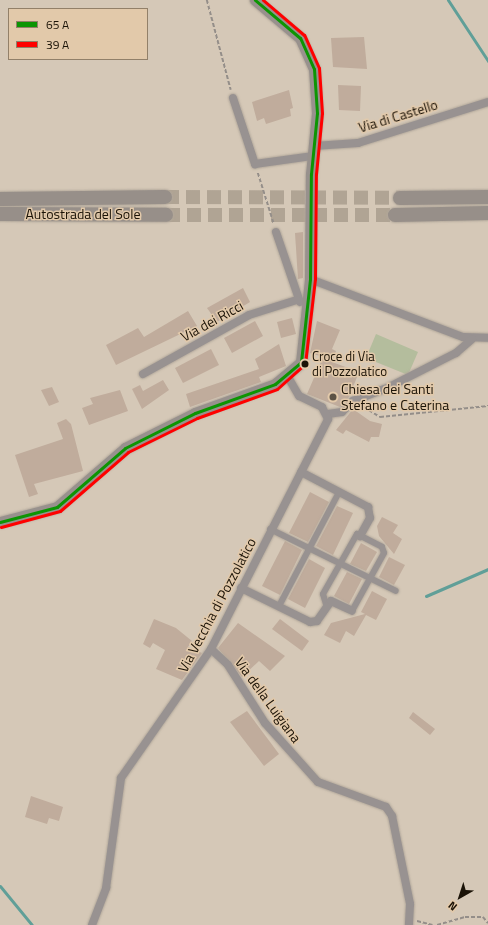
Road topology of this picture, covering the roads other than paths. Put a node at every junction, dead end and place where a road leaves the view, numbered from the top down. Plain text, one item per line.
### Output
1 (255, 0) edge
2 (233, 98) road end
3 (488, 102) edge
4 (314, 151) junction
5 (165, 197) tunnel mouth
6 (488, 197) edge
7 (400, 198) tunnel mouth
8 (0, 200) edge
9 (488, 213) edge
10 (0, 214) edge
11 (166, 215) tunnel mouth
12 (395, 215) tunnel mouth
13 (276, 232) road end
14 (310, 279) junction
15 (297, 300) junction
16 (309, 303) junction
17 (488, 338) edge
18 (472, 339) junction
19 (143, 374) dead end
20 (288, 377) junction
21 (328, 414) junction
22 (301, 472) junction
23 (339, 492) junction
24 (0, 522) edge
25 (270, 529) junction
26 (360, 536) junction
27 (309, 548) junction
28 (340, 563) junction
29 (370, 579) junction
30 (242, 588) junction
31 (396, 591) dead end
32 (326, 604) junction
33 (279, 606) junction
34 (352, 611) joint
35 (212, 649) junction
36 (410, 922) edge
37 (92, 925) edge

1 - 4 main road
2 - 4 street, Via di Castello
3 - 4 street, Via di Castello
4 - 14 main road
5 - 8 highway, Autostrada del Sole
6 - 7 highway
9 - 12 highway
10 - 11 highway, Autostrada del Sole
13 - 15 street
14 - 16 main road
14 - 18 street
15 - 16 street
15 - 19 street, Via dei Ricci
16 - 20 main road
17 - 18 street
18 - 21 street
20 - 21 street
20 - 24 main road
21 - 22 street, Via Vecchia di Pozzolatico
22 - 23 street
22 - 25 street, Via Vecchia di Pozzolatico
23 - 26 street
23 - 27 street
25 - 27 street
25 - 30 street, Via Vecchia di Pozzolatico
26 - 28 street
26 - 29 street
27 - 28 street
27 - 33 street
28 - 29 street
28 - 32 street
29 - 31 street
29 - 34 street
30 - 33 street
30 - 35 street, Via Vecchia di Pozzolatico
32 - 33 street
32 - 34 street
35 - 36 street, Via della Luigiana
35 - 37 street, Via Vecchia di Pozzolatico

